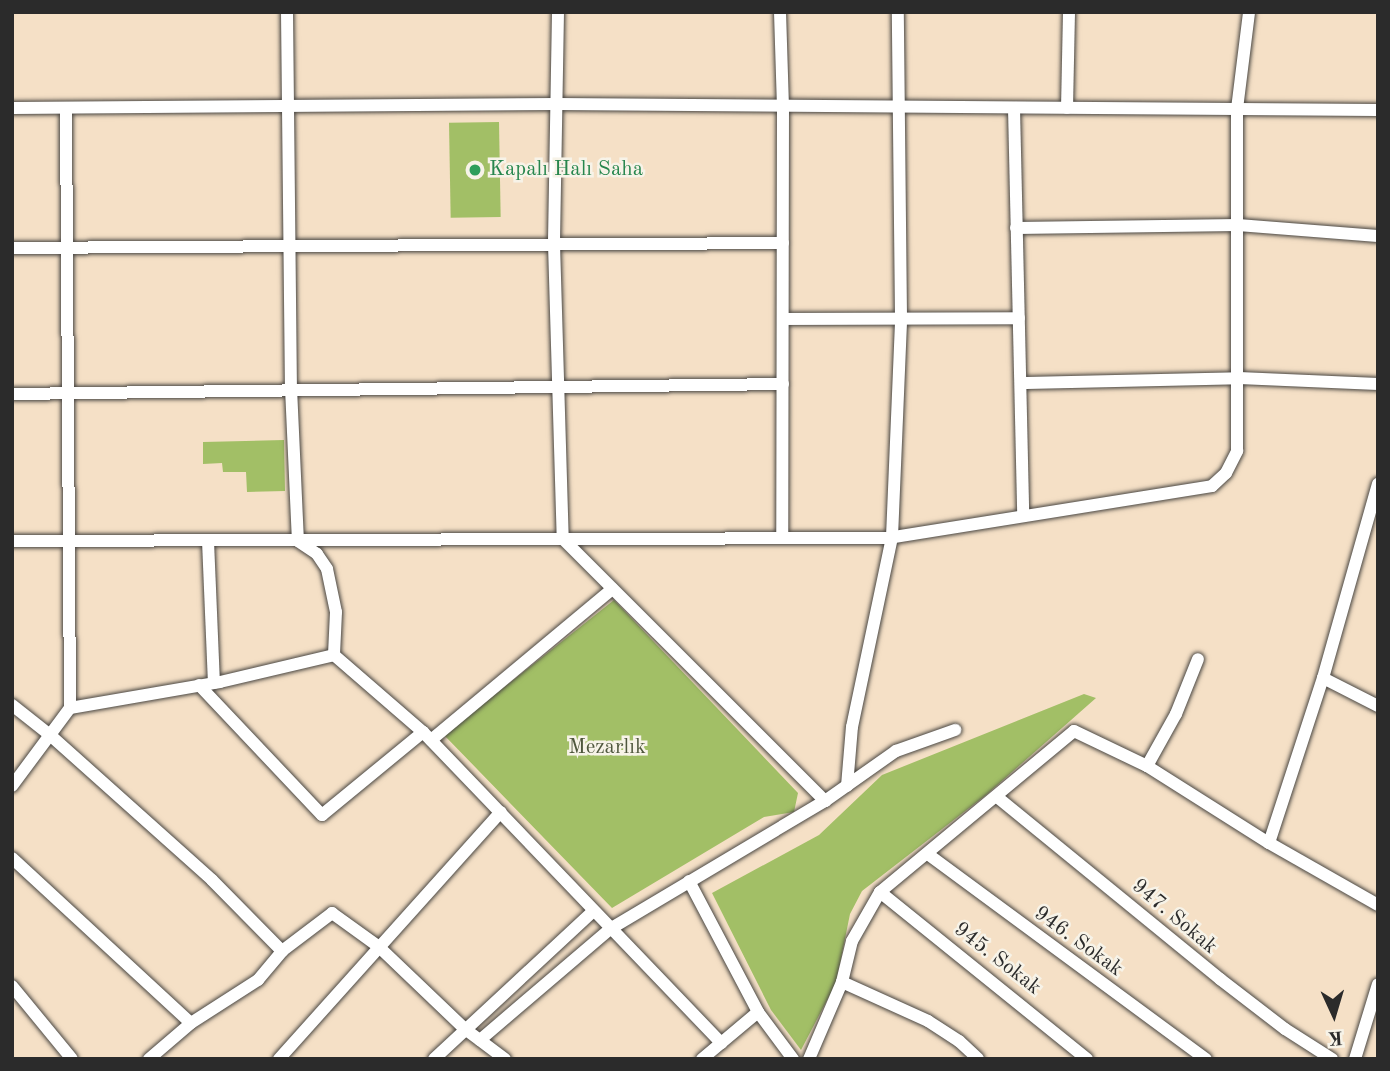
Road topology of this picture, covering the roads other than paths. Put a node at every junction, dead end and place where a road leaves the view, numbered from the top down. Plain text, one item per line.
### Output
1 (288, 12) edge
2 (558, 12) edge
3 (780, 12) edge
4 (898, 12) edge
5 (1069, 12) edge
6 (1249, 12) edge
7 (557, 104) junction
8 (783, 106) junction
9 (900, 107) junction
10 (12, 108) edge
11 (66, 108) junction
12 (288, 108) junction
13 (1014, 108) junction
14 (1067, 108) junction
15 (1237, 109) junction
16 (1378, 110) edge
17 (1238, 225) junction
18 (1016, 228) junction
19 (1378, 236) edge
20 (783, 243) junction
21 (554, 244) junction
22 (292, 246) junction
23 (68, 247) junction
24 (12, 248) edge
25 (901, 318) junction
26 (1018, 318) junction
27 (783, 319) junction
28 (1239, 378) junction
29 (1026, 383) dead end
30 (783, 384) junction
31 (1378, 384) edge
32 (557, 386) junction
33 (291, 388) junction
34 (66, 392) junction
35 (12, 394) edge
36 (1378, 484) edge
37 (1023, 516) junction
38 (892, 537) junction
39 (782, 538) junction
40 (563, 539) junction
41 (12, 541) edge
42 (68, 541) junction
43 (208, 541) junction
44 (298, 541) junction
45 (612, 589) junction
46 (334, 655) junction
47 (1198, 659) dead end
48 (1323, 678) junction
49 (214, 683) junction
50 (199, 685) junction
51 (12, 705) edge
52 (1378, 706) edge
53 (70, 708) junction
54 (955, 730) dead end
55 (50, 735) junction
56 (427, 736) junction
57 (1147, 766) junction
58 (12, 786) edge
59 (847, 786) junction
60 (997, 797) junction
61 (825, 800) junction
62 (501, 812) junction
63 (1269, 843) junction
64 (929, 855) junction
65 (12, 858) edge
66 (689, 881) junction
67 (880, 892) junction
68 (1378, 905) edge
69 (593, 911) junction
70 (610, 929) junction
71 (378, 946) junction
72 (282, 951) junction
73 (842, 982) junction
74 (12, 986) edge
75 (1377, 989) edge
76 (758, 1012) junction
77 (191, 1023) junction
78 (465, 1029) junction
79 (480, 1040) junction
80 (721, 1043) junction
81 (72, 1059) edge
82 (149, 1059) edge
83 (279, 1059) edge
84 (434, 1059) edge
85 (505, 1059) edge
86 (702, 1059) edge
87 (793, 1059) edge
88 (809, 1059) edge
89 (978, 1059) edge
90 (1087, 1059) edge
91 (1206, 1059) edge
92 (1332, 1059) edge
93 (1355, 1059) edge

1 - 12 street
2 - 7 street
3 - 8 street
4 - 9 street
5 - 14 street
6 - 15 street
7 - 8 street
7 - 12 street
7 - 21 street
8 - 9 street
8 - 20 street
9 - 13 street
9 - 25 street
10 - 11 street
11 - 12 street
11 - 23 street
12 - 22 street
13 - 14 street
13 - 18 street
14 - 15 street
15 - 16 street
15 - 17 street
17 - 18 street
17 - 19 street
17 - 28 street
18 - 26 street
20 - 21 street
20 - 27 street
21 - 22 street
21 - 32 street
22 - 23 street
22 - 33 street
23 - 24 street
23 - 34 street
25 - 26 street
25 - 27 street
25 - 38 street
26 - 37 street
27 - 30 street
28 - 29 street
28 - 31 street
28 - 37 street
30 - 32 street
30 - 39 street
32 - 33 street
32 - 40 street
33 - 34 street
33 - 44 street
34 - 35 street
34 - 42 street
36 - 48 street
37 - 38 street
38 - 39 street
38 - 59 street
39 - 40 street
40 - 44 street
40 - 45 street
41 - 42 street
42 - 43 street
42 - 53 street
43 - 44 street
43 - 49 street
44 - 46 street
45 - 56 street
45 - 61 street
46 - 49 street
46 - 56 street
47 - 57 street
48 - 52 street
48 - 63 street
49 - 50 street
50 - 53 street
50 - 56 street
51 - 55 street
53 - 55 street
54 - 59 street
55 - 58 street
55 - 72 street
56 - 62 street
57 - 60 street
57 - 63 street
59 - 61 street
60 - 64 street
60 - 92 street, 947. Sokak
61 - 66 street
62 - 69 street
62 - 71 street
63 - 68 street
64 - 67 street
64 - 91 street, 946. Sokak
65 - 77 street
66 - 70 street
66 - 76 street
67 - 73 street
67 - 90 street, 945. Sokak
69 - 70 street
69 - 78 street
70 - 79 street
70 - 80 street
71 - 72 street
71 - 78 street
71 - 83 street
72 - 77 street
73 - 88 street
73 - 89 street
74 - 81 street
75 - 93 street
76 - 80 street
76 - 87 street
77 - 82 street
78 - 79 street
78 - 84 street
79 - 85 street
80 - 86 street

